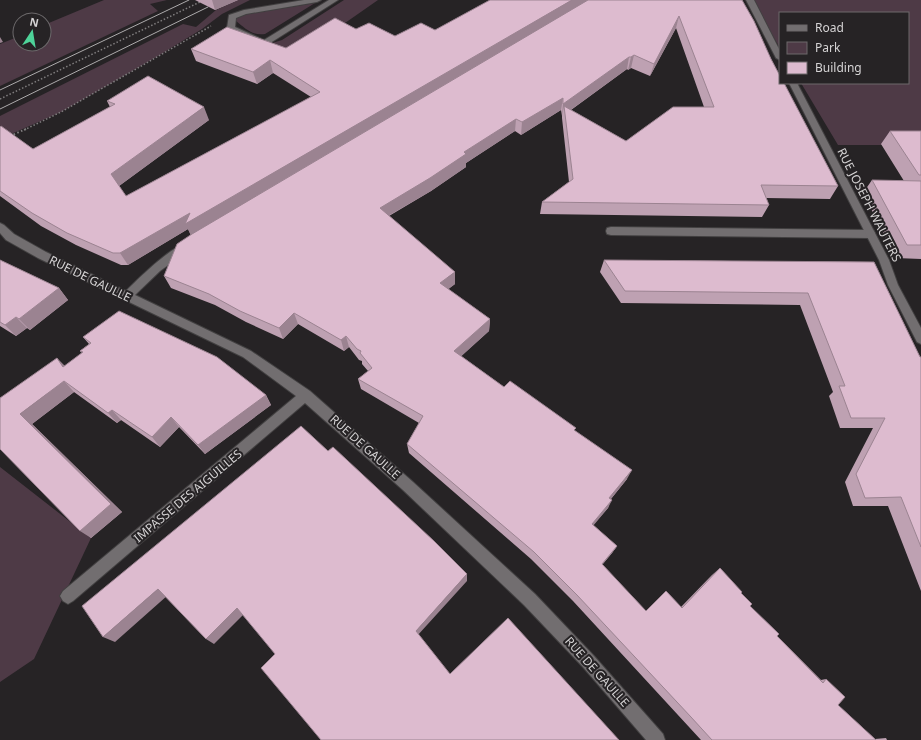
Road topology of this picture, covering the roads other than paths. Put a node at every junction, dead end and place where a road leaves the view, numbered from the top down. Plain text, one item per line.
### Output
1 (317, 0) edge
2 (334, 0) edge
3 (750, 0) edge
4 (779, 56) edge
5 (794, 84) edge
6 (0, 227) edge
7 (611, 231) dead end
8 (870, 234) junction
9 (5, 238) edge
10 (193, 242) edge
11 (127, 296) junction
12 (921, 338) edge
13 (306, 395) junction
14 (68, 596) dead end
15 (657, 740) edge

1 - 2 street
3 - 4 street
5 - 8 street, RUE JOSEPH WAUTERS
6 - 9 street, RUE DE GAULLE
7 - 8 street
8 - 12 street, RUE JOSEPH WAUTERS
9 - 11 street, RUE DE GAULLE
10 - 11 street
11 - 13 street, RUE DE GAULLE
13 - 14 street, IMPASSE DES AIGUILLES
13 - 15 street, RUE DE GAULLE

